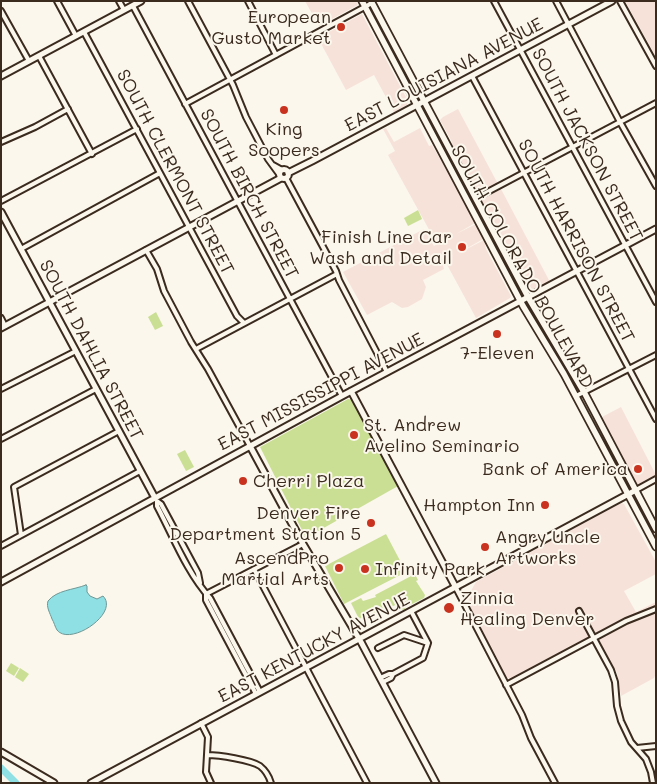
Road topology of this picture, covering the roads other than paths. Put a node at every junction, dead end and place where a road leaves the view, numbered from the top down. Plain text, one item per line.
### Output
1 (57, 1) edge
2 (119, 1) edge
3 (141, 1) edge
4 (188, 1) edge
5 (248, 1) edge
6 (494, 1) edge
7 (556, 1) edge
8 (612, 1) edge
9 (620, 1) edge
10 (372, 2) edge
11 (364, 4) edge
12 (132, 6) junction
13 (1, 10) edge
14 (124, 10) junction
15 (568, 24) junction
16 (84, 32) junction
17 (76, 36) junction
18 (520, 50) junction
19 (276, 55) junction
20 (39, 56) junction
21 (29, 61) junction
22 (656, 66) edge
23 (1, 76) edge
24 (472, 76) junction
25 (230, 80) junction
26 (425, 101) junction
27 (656, 103) edge
28 (185, 104) junction
29 (417, 105) junction
30 (68, 109) junction
31 (620, 122) junction
32 (137, 129) junction
33 (1, 142) edge
34 (572, 147) junction
35 (92, 154) junction
36 (160, 173) junction
37 (524, 173) junction
38 (283, 175) junction
39 (656, 186) edge
40 (476, 198) junction
41 (1, 201) edge
42 (237, 201) junction
43 (1, 212) edge
44 (190, 226) junction
45 (656, 230) edge
46 (625, 246) junction
47 (21, 249) junction
48 (146, 250) junction
49 (578, 271) junction
50 (337, 274) junction
51 (528, 297) junction
52 (290, 299) junction
53 (521, 301) junction
54 (50, 302) junction
55 (656, 302) edge
56 (1, 318) edge
57 (244, 323) junction
58 (3, 327) edge
59 (196, 349) junction
60 (76, 351) junction
61 (656, 355) edge
62 (630, 368) junction
63 (387, 372) junction
64 (1, 389) edge
65 (96, 389) junction
66 (351, 391) junction
67 (584, 392) junction
68 (342, 396) junction
69 (576, 396) junction
70 (656, 419) edge
71 (1, 431) edge
72 (119, 431) junction
73 (3, 438) edge
74 (250, 446) junction
75 (140, 471) junction
76 (656, 480) edge
77 (636, 490) junction
78 (628, 494) junction
79 (156, 500) junction
80 (656, 529) edge
81 (21, 535) junction
82 (303, 544) junction
83 (1, 546) edge
84 (656, 547) edge
85 (254, 569) junction
86 (1, 582) edge
87 (455, 586) junction
88 (206, 594) junction
89 (656, 609) edge
90 (411, 611) junction
91 (579, 611) dead end
92 (359, 638) junction
93 (594, 638) junction
94 (428, 642) junction
95 (378, 648) dead end
96 (306, 667) junction
97 (381, 680) junction
98 (506, 685) junction
99 (258, 693) junction
100 (201, 724) junction
101 (656, 746) edge
102 (637, 748) junction
103 (1, 752) edge
104 (207, 754) junction
105 (54, 783) edge
106 (90, 783) edge
107 (212, 783) edge
108 (271, 783) edge
109 (367, 783) edge
110 (436, 783) edge
111 (555, 783) edge
112 (653, 783) edge

1 - 17 street
2 - 14 street
3 - 12 street
4 - 25 street
5 - 19 street
6 - 18 street, SOUTH JACKSON STREET
7 - 15 street
8 - 15 street, EAST LOUISIANA AVENUE
9 - 22 street
10 - 11 street
10 - 26 main road, SOUTH COLORADO BOULEVARD
11 - 19 street
11 - 29 main road, SOUTH COLORADO BOULEVARD
12 - 14 street
12 - 28 street, SOUTH BIRCH STREET
13 - 21 street
14 - 16 street
15 - 18 street, EAST LOUISIANA AVENUE
15 - 31 street
16 - 17 street
16 - 32 street, SOUTH CLERMONT STREET
17 - 20 street
18 - 24 street, EAST LOUISIANA AVENUE
18 - 34 street, SOUTH JACKSON STREET
19 - 25 street
20 - 21 street
20 - 30 street
21 - 23 street
24 - 26 street, EAST LOUISIANA AVENUE
24 - 37 street, SOUTH HARRISON STREET
25 - 28 street
25 - 38 street
26 - 29 street, EAST LOUISIANA AVENUE
26 - 40 main road, SOUTH COLORADO BOULEVARD
27 - 31 street
28 - 42 street, SOUTH BIRCH STREET
29 - 38 street, EAST LOUISIANA AVENUE
29 - 53 main road, SOUTH COLORADO BOULEVARD
30 - 33 street
30 - 35 street
31 - 34 street
31 - 39 street
32 - 35 street
32 - 36 street, SOUTH CLERMONT STREET
34 - 37 street
34 - 46 street, SOUTH JACKSON STREET
35 - 41 street
36 - 44 street, SOUTH CLERMONT STREET
36 - 47 street
37 - 40 street
37 - 49 street, SOUTH HARRISON STREET
38 - 42 street, EAST LOUISIANA AVENUE
38 - 50 street
40 - 51 main road, SOUTH COLORADO BOULEVARD
42 - 44 street, EAST LOUISIANA AVENUE
42 - 52 street, SOUTH BIRCH STREET
43 - 47 street, SOUTH DAHLIA STREET
44 - 48 street, EAST LOUISIANA AVENUE
44 - 57 street, SOUTH CLERMONT STREET
45 - 46 street, EAST MISSISSIPPI AVENUE
46 - 49 street, EAST MISSISSIPPI AVENUE
46 - 55 street, SOUTH JACKSON STREET
47 - 54 street, SOUTH DAHLIA STREET
48 - 54 street, EAST LOUISIANA AVENUE
48 - 59 street
49 - 51 street, EAST MISSISSIPPI AVENUE
49 - 62 street, SOUTH HARRISON STREET
50 - 52 street
50 - 63 street
51 - 53 street, EAST MISSISSIPPI AVENUE
51 - 67 main road, SOUTH COLORADO BOULEVARD
52 - 57 street
52 - 68 street, SOUTH BIRCH STREET
53 - 63 street, EAST MISSISSIPPI AVENUE
53 - 69 main road, SOUTH COLORADO BOULEVARD
54 - 58 street, EAST LOUISIANA AVENUE
54 - 60 street, SOUTH DAHLIA STREET
56 - 58 street
57 - 59 street
59 - 74 street
60 - 64 street
60 - 65 street, SOUTH DAHLIA STREET
61 - 62 street
62 - 67 street
62 - 70 street, SOUTH HARRISON STREET
63 - 66 street, EAST MISSISSIPPI AVENUE
65 - 72 street, SOUTH DAHLIA STREET
65 - 73 street
66 - 68 street, EAST MISSISSIPPI AVENUE
66 - 87 street
67 - 69 street
67 - 77 main road, SOUTH COLORADO BOULEVARD
68 - 74 street, EAST MISSISSIPPI AVENUE
69 - 78 main road, SOUTH COLORADO BOULEVARD
71 - 73 street
72 - 75 street, SOUTH DAHLIA STREET
72 - 81 street
74 - 79 street, EAST MISSISSIPPI AVENUE
74 - 82 street
75 - 79 street, SOUTH DAHLIA STREET
75 - 81 street
76 - 77 street, EAST KENTUCKY AVENUE
77 - 78 street, EAST KENTUCKY AVENUE
77 - 80 main road, SOUTH COLORADO BOULEVARD
78 - 84 main road, SOUTH COLORADO BOULEVARD
78 - 87 street, EAST KENTUCKY AVENUE
79 - 86 street, EAST MISSISSIPPI AVENUE
79 - 88 street, SOUTH DAHLIA STREET
81 - 83 street
82 - 85 street
82 - 92 street
85 - 88 street
85 - 96 street
87 - 90 street, EAST KENTUCKY AVENUE
87 - 98 street
88 - 99 street, SOUTH DAHLIA STREET
89 - 93 street
90 - 92 street, EAST KENTUCKY AVENUE
90 - 94 street
91 - 93 street
92 - 96 street, EAST KENTUCKY AVENUE
92 - 97 street
93 - 98 street
93 - 102 street
94 - 95 street
94 - 97 street
96 - 99 street, EAST KENTUCKY AVENUE
96 - 109 street
97 - 110 street
98 - 111 street
99 - 100 street, EAST KENTUCKY AVENUE
100 - 104 street
100 - 106 street, EAST KENTUCKY AVENUE
101 - 102 street
102 - 112 street
103 - 105 street
104 - 107 street
104 - 108 street

